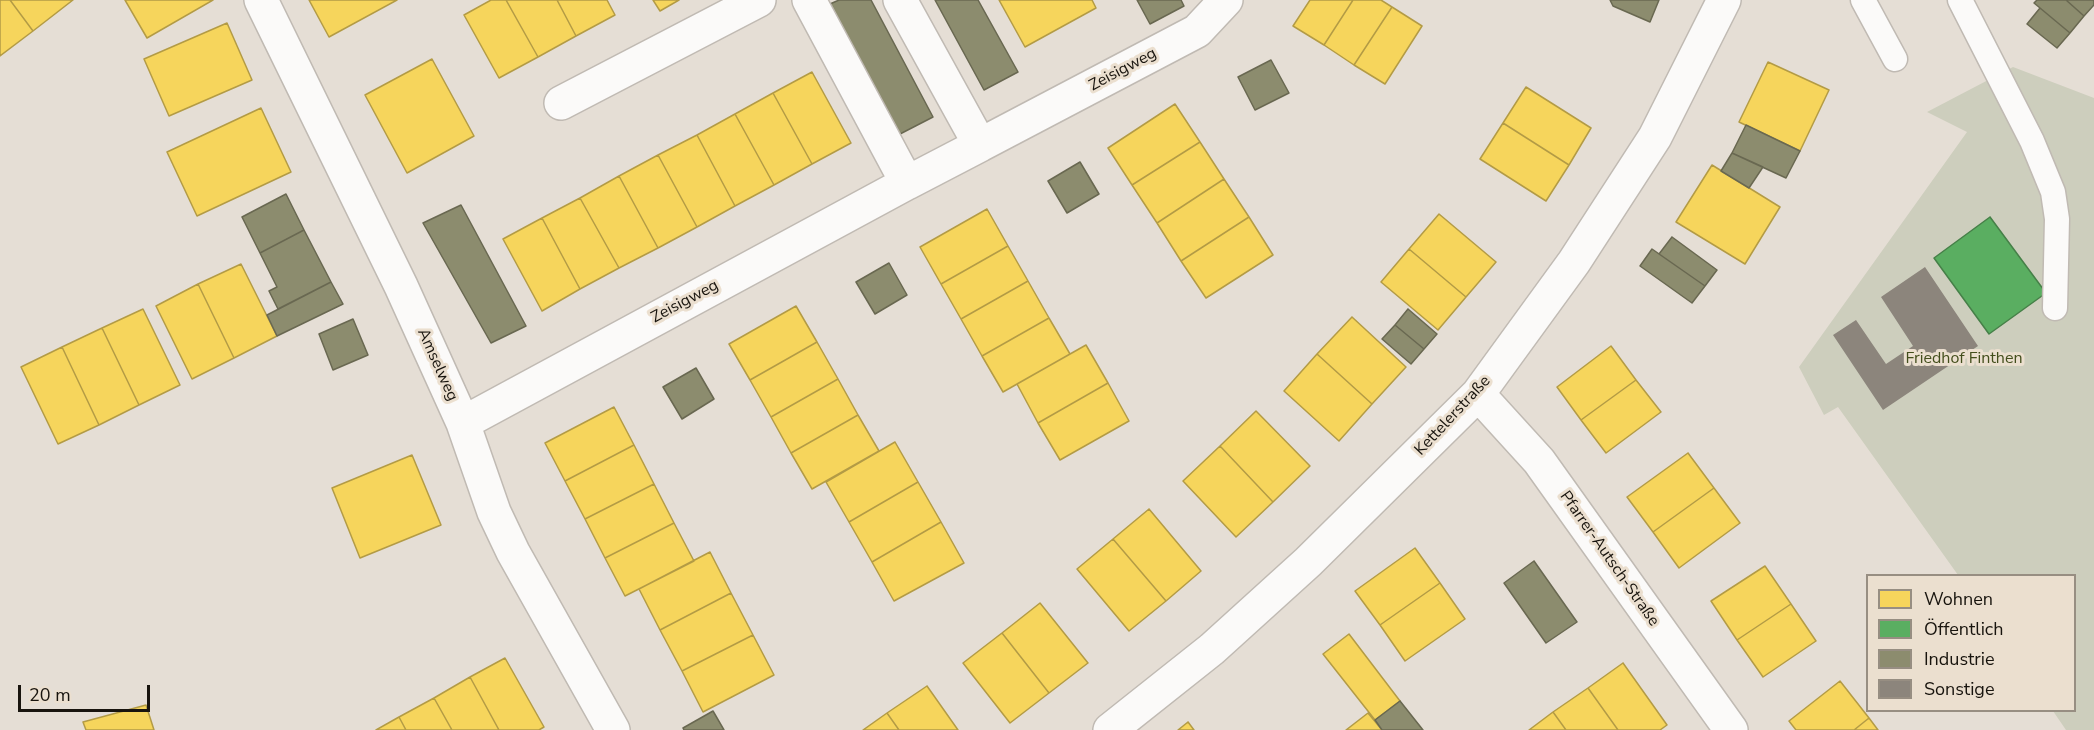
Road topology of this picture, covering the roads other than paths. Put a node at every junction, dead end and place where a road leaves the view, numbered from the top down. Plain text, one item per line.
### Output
1 (261, 0) edge
2 (759, 0) edge
3 (809, 0) edge
4 (900, 0) edge
5 (1226, 0) edge
6 (1725, 0) edge
7 (1863, 0) edge
8 (1960, 0) edge
9 (1895, 59) dead end
10 (561, 103) dead end
11 (980, 145) junction
12 (907, 183) junction
13 (2055, 308) dead end
14 (1478, 394) junction
15 (463, 423) junction
16 (613, 730) edge
17 (1111, 730) edge
18 (1731, 730) edge

1 - 15 street, Amselweg
2 - 10 street
3 - 12 street
4 - 11 street
5 - 11 street, Zeisigweg
6 - 14 street, Kettelerstraße
7 - 9 lane
8 - 13 lane
11 - 12 street, Zeisigweg
12 - 15 street, Zeisigweg
14 - 17 street, Kettelerstraße
14 - 18 street, Pfarrer-Autsch-Straße
15 - 16 street, Amselweg

